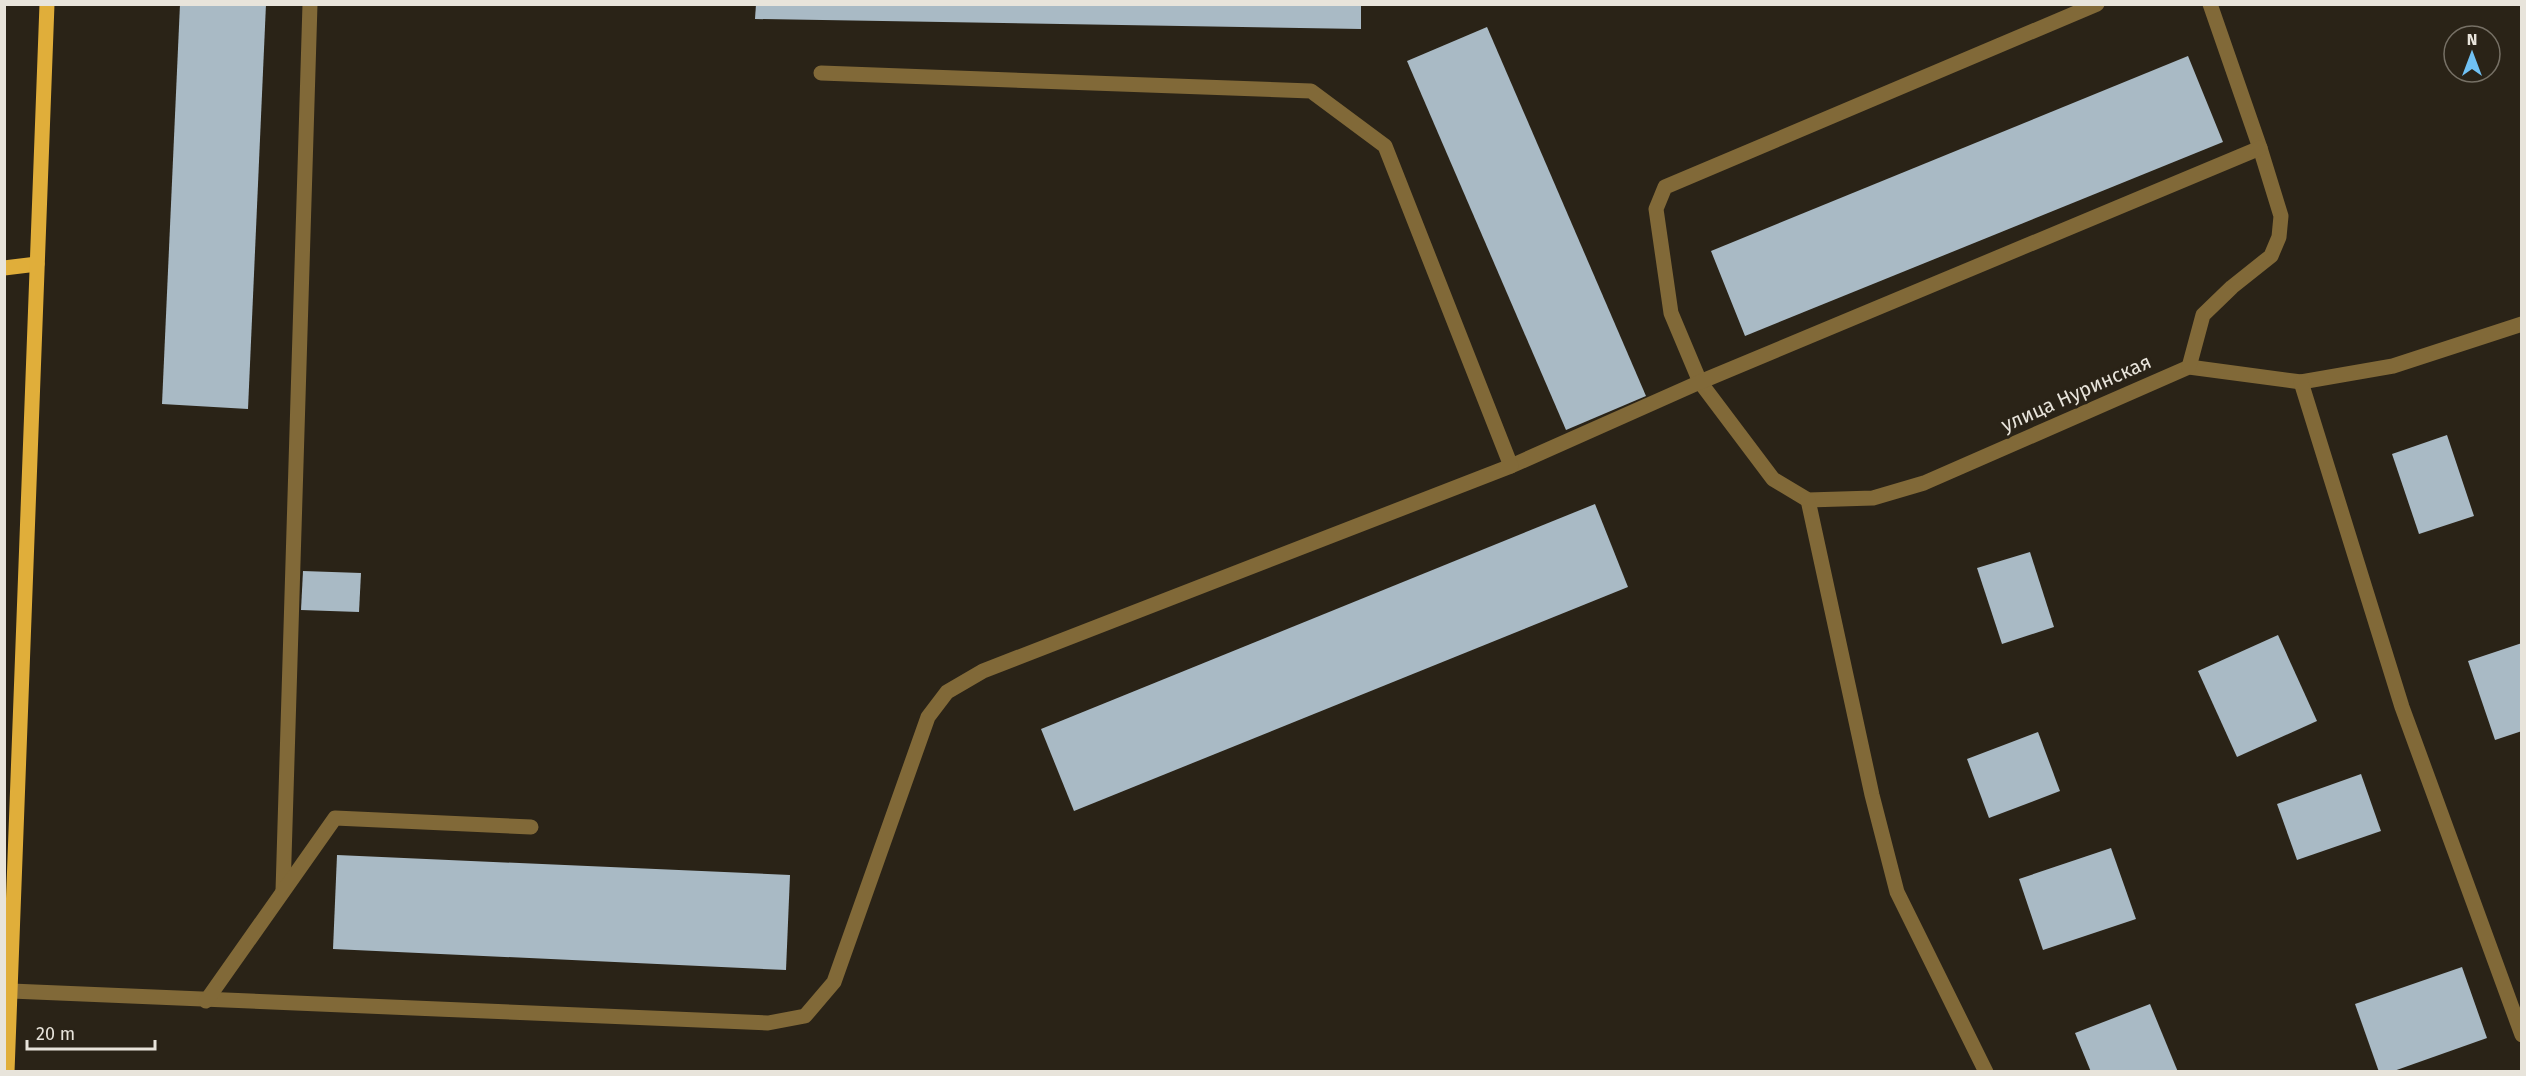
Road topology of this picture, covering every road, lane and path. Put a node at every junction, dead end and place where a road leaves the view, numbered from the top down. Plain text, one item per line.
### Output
1 (47, 4) edge
2 (310, 4) edge
3 (2097, 4) edge
4 (2210, 4) edge
5 (821, 73) dead end
6 (2260, 148) junction
7 (37, 264) junction
8 (4, 268) edge
9 (2522, 324) edge
10 (2189, 367) junction
11 (1700, 382) junction
12 (2301, 382) junction
13 (1511, 466) junction
14 (1808, 500) junction
15 (531, 827) dead end
16 (283, 891) junction
17 (11, 991) junction
18 (206, 1001) junction
19 (2522, 1035) edge
20 (7, 1071) edge
21 (1986, 1071) edge

1 - 7 main road
2 - 16 street
3 - 11 street
4 - 6 street
5 - 13 street
6 - 10 street
6 - 11 street
7 - 8 main road
7 - 17 main road
9 - 12 street
10 - 12 street
10 - 14 street, улица Нуринская
11 - 13 street
11 - 14 street
12 - 19 street
13 - 18 street
14 - 21 street
15 - 16 street
16 - 18 street
17 - 18 street
17 - 20 main road

